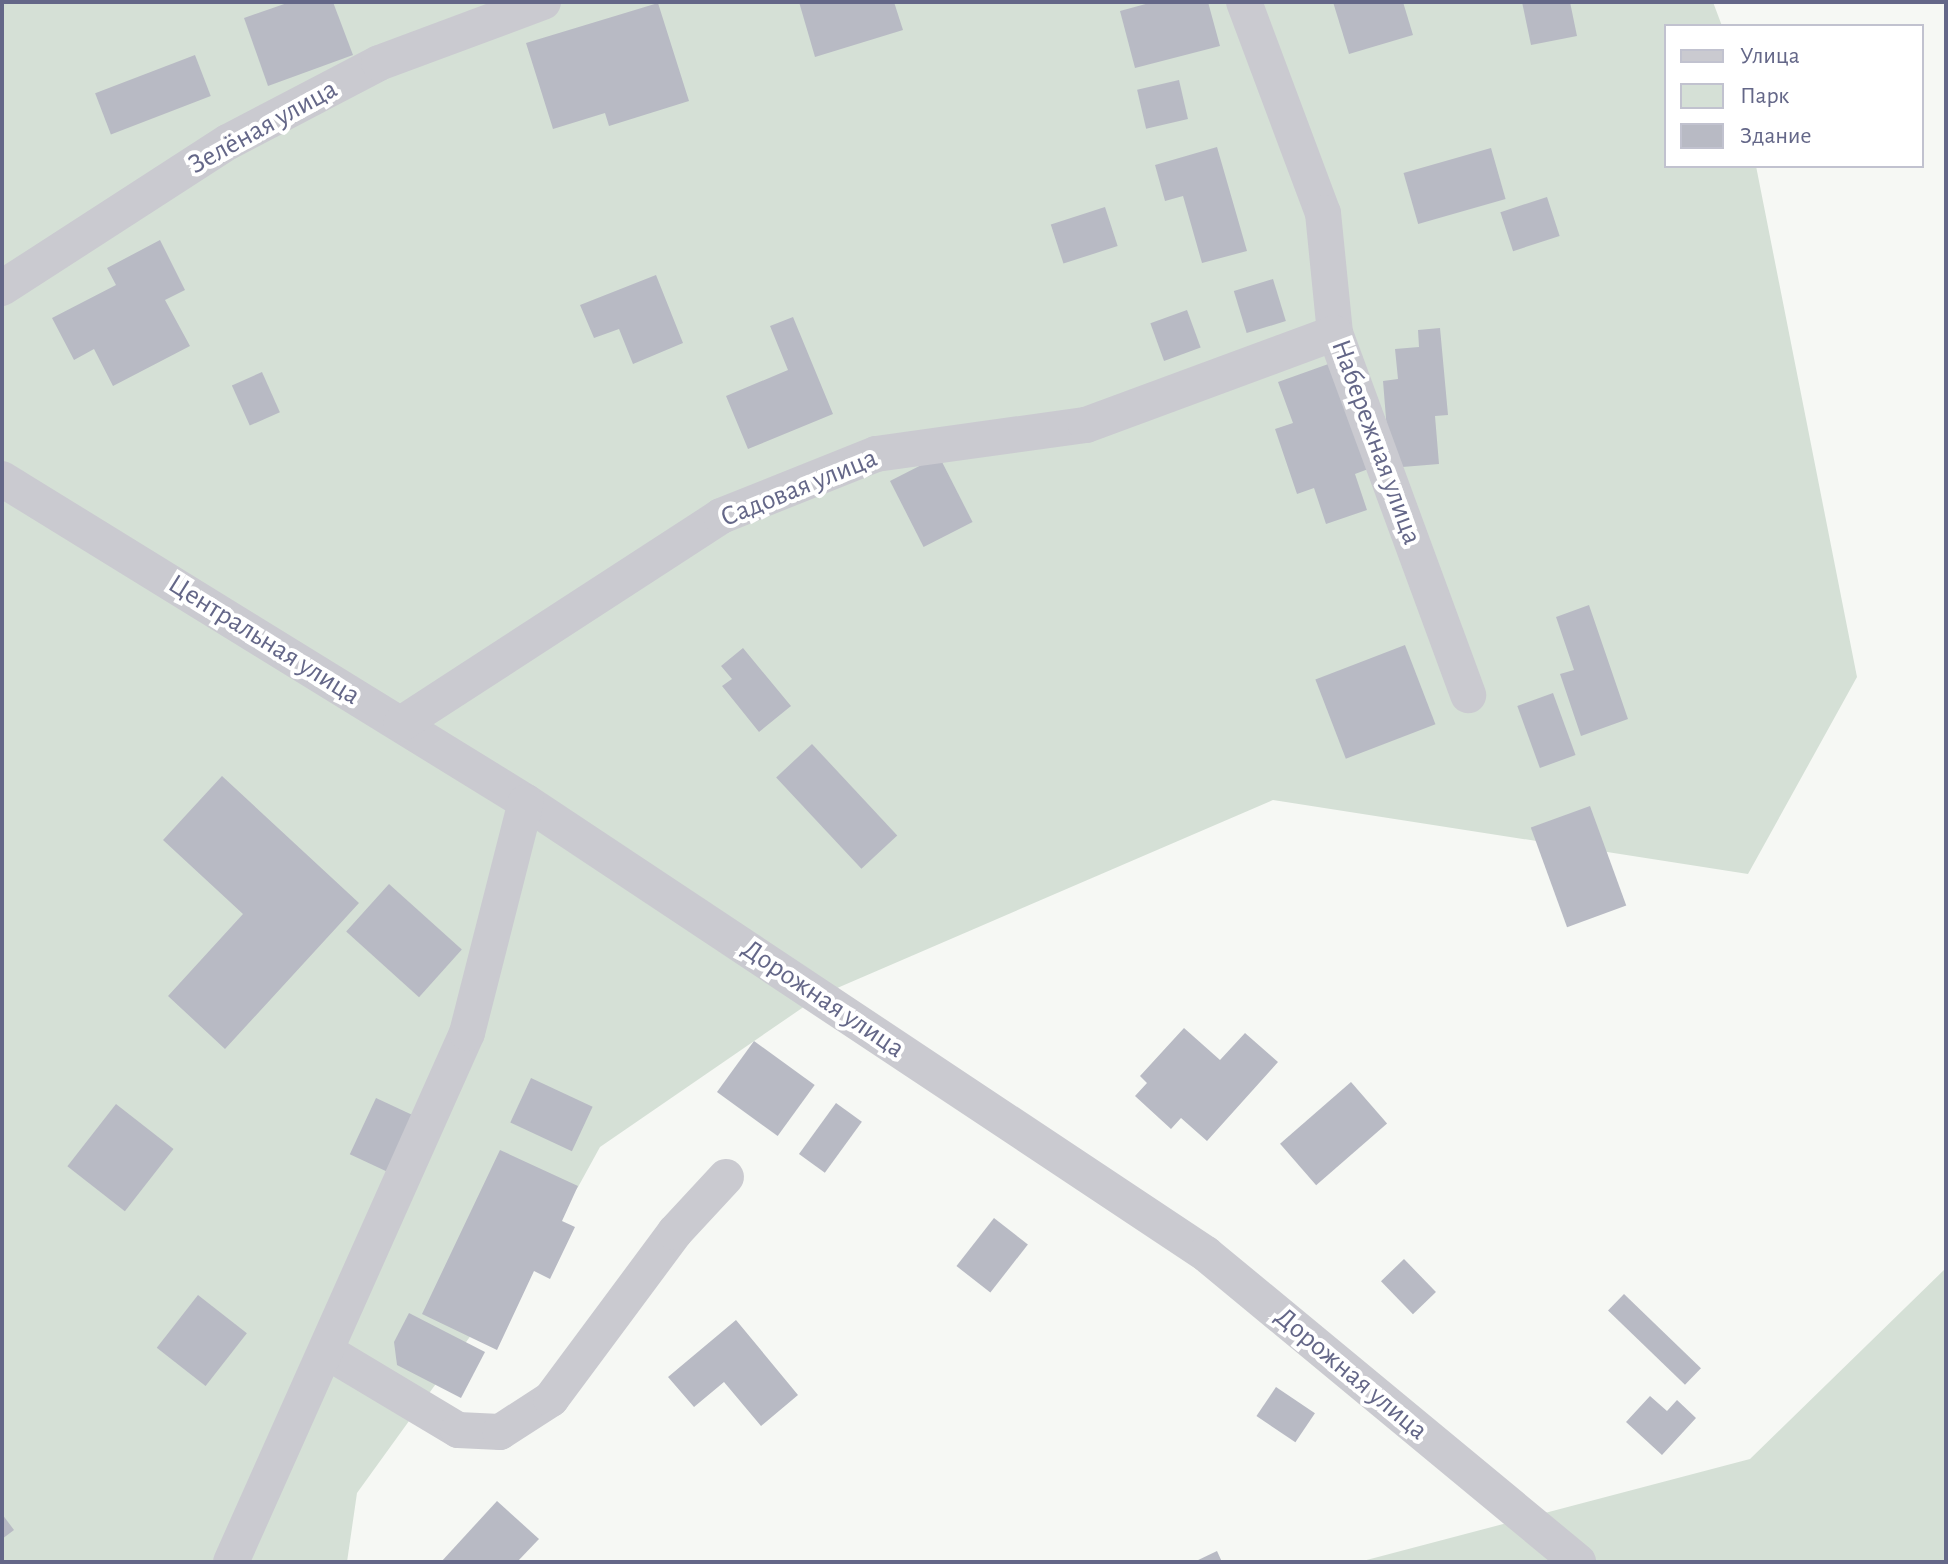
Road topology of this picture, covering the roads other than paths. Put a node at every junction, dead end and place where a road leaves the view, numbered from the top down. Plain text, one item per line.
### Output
1 (543, 2) edge
2 (1244, 2) edge
3 (2, 288) edge
4 (1335, 333) junction
5 (2, 479) edge
6 (1468, 695) dead end
7 (401, 724) junction
8 (526, 802) junction
9 (726, 1177) dead end
10 (326, 1351) junction
11 (231, 1562) edge
12 (1578, 1562) edge

1 - 3 street, Зелёная улица
2 - 4 street, Набережная улица
4 - 6 street, Набережная улица
4 - 7 street, Садовая улица
5 - 7 street, Центральная улица
7 - 8 street, Центральная улица
8 - 10 street
8 - 12 street, Дорожная улица
9 - 10 street
10 - 11 street

